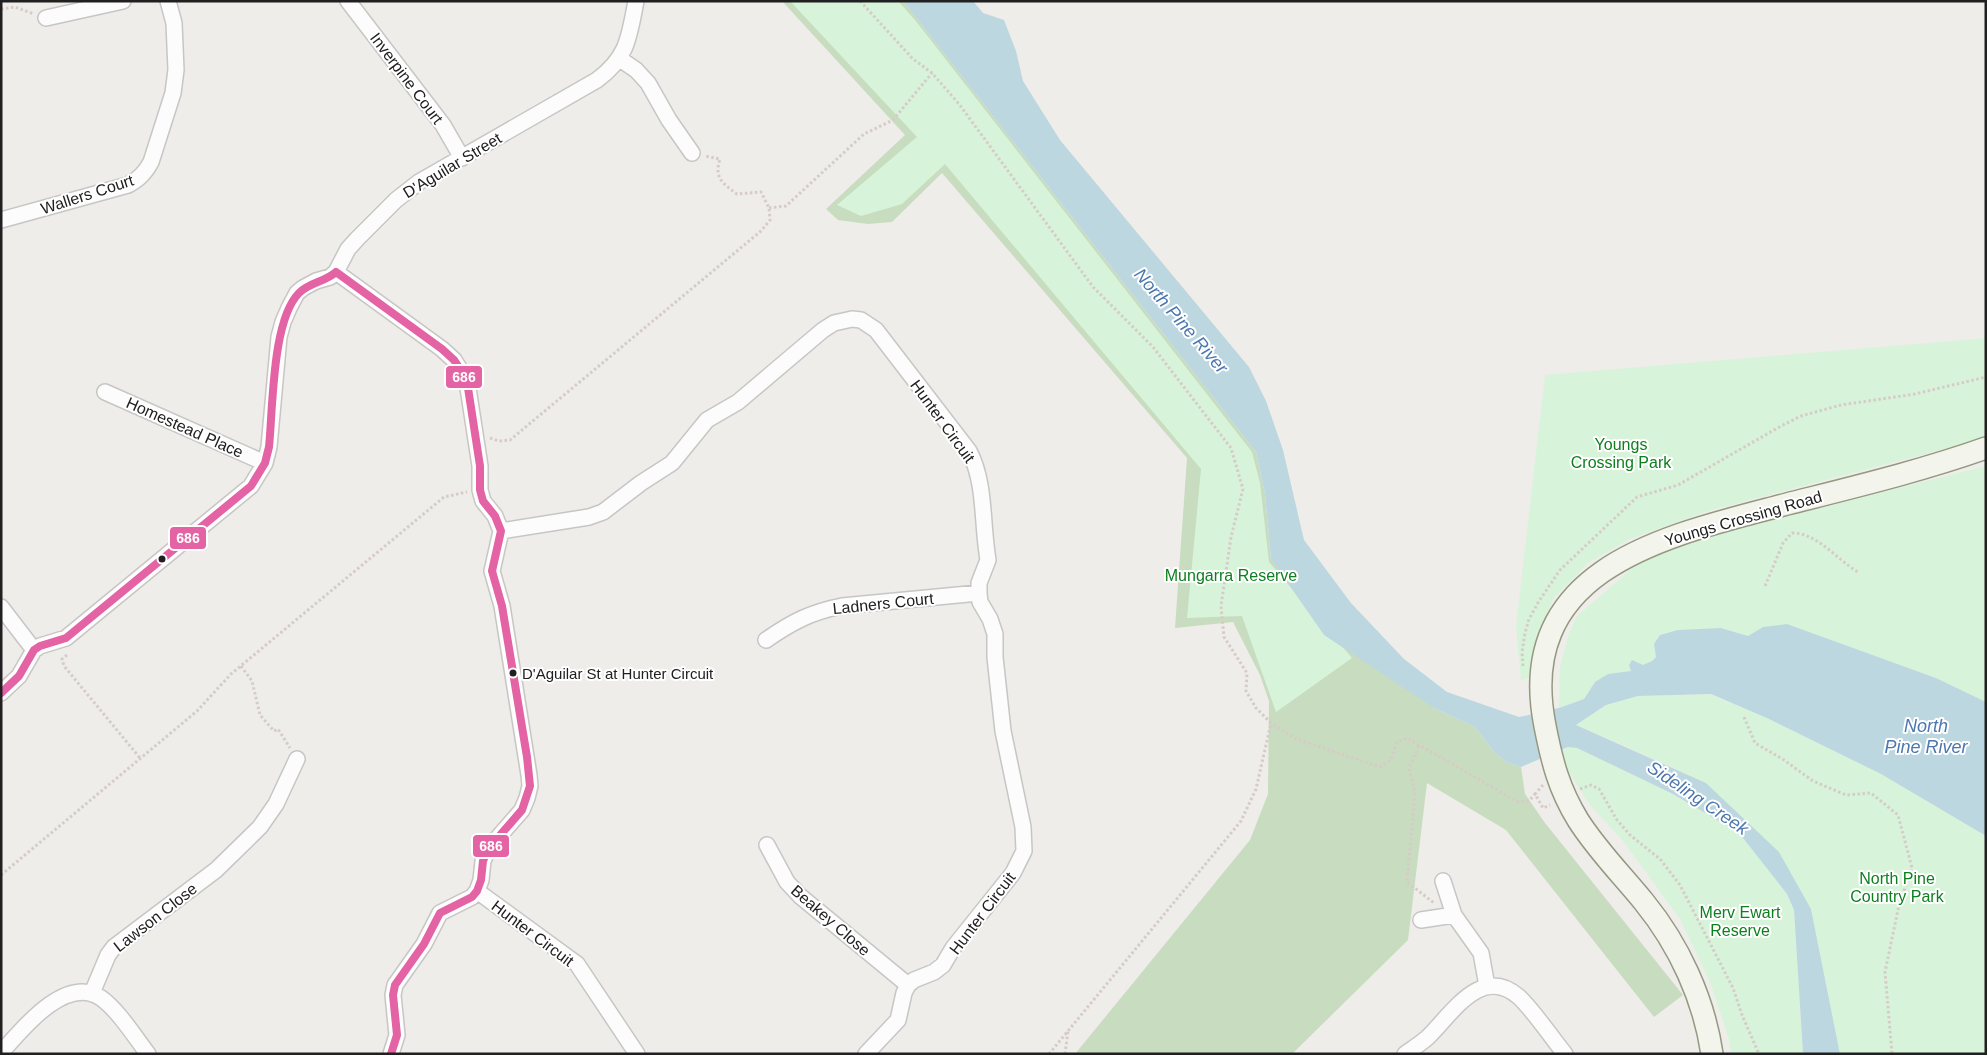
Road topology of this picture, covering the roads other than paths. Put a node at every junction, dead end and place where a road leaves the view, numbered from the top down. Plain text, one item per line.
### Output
1 (123, 1) edge
2 (168, 1) edge
3 (348, 1) edge
4 (636, 1) edge
5 (46, 18) road end
6 (620, 58) junction
7 (692, 153) road end
8 (462, 158) junction
9 (1, 220) edge
10 (336, 272) junction
11 (105, 392) dead end
12 (1986, 448) edge
13 (265, 463) junction
14 (501, 531) junction
15 (978, 593) junction
16 (1, 608) edge
17 (766, 640) dead end
18 (34, 650) junction
19 (1, 693) edge
20 (297, 759) road end
21 (767, 845) dead end
22 (1443, 881) dead end
23 (477, 891) junction
24 (1454, 915) junction
25 (1421, 920) dead end
26 (908, 985) junction
27 (1487, 986) junction
28 (92, 993) junction
29 (1, 1053) edge
30 (148, 1054) edge
31 (391, 1054) edge
32 (637, 1054) edge
33 (866, 1054) edge
34 (1405, 1054) edge
35 (1565, 1054) edge
36 (1712, 1054) edge

1 - 5 street
2 - 9 street, Wallers Court
3 - 8 street, Inverpine Court
4 - 6 street, D'Aguilar Street
6 - 7 street
6 - 8 street, D'Aguilar Street
8 - 10 street, D'Aguilar Street
10 - 13 street
10 - 14 street
11 - 13 street, Homestead Place
12 - 36 main road, Youngs Crossing Road
13 - 18 street
14 - 15 street, Hunter Circuit
14 - 23 street
15 - 17 street, Ladners Court
15 - 26 street, Hunter Circuit
16 - 18 street
18 - 19 street
20 - 28 street, Lawson Close
21 - 26 street, Beakey Close
22 - 24 street
23 - 31 street
23 - 32 street, Hunter Circuit
24 - 25 street
24 - 27 street
26 - 33 street
27 - 34 street
27 - 35 street
28 - 29 street
28 - 30 street

